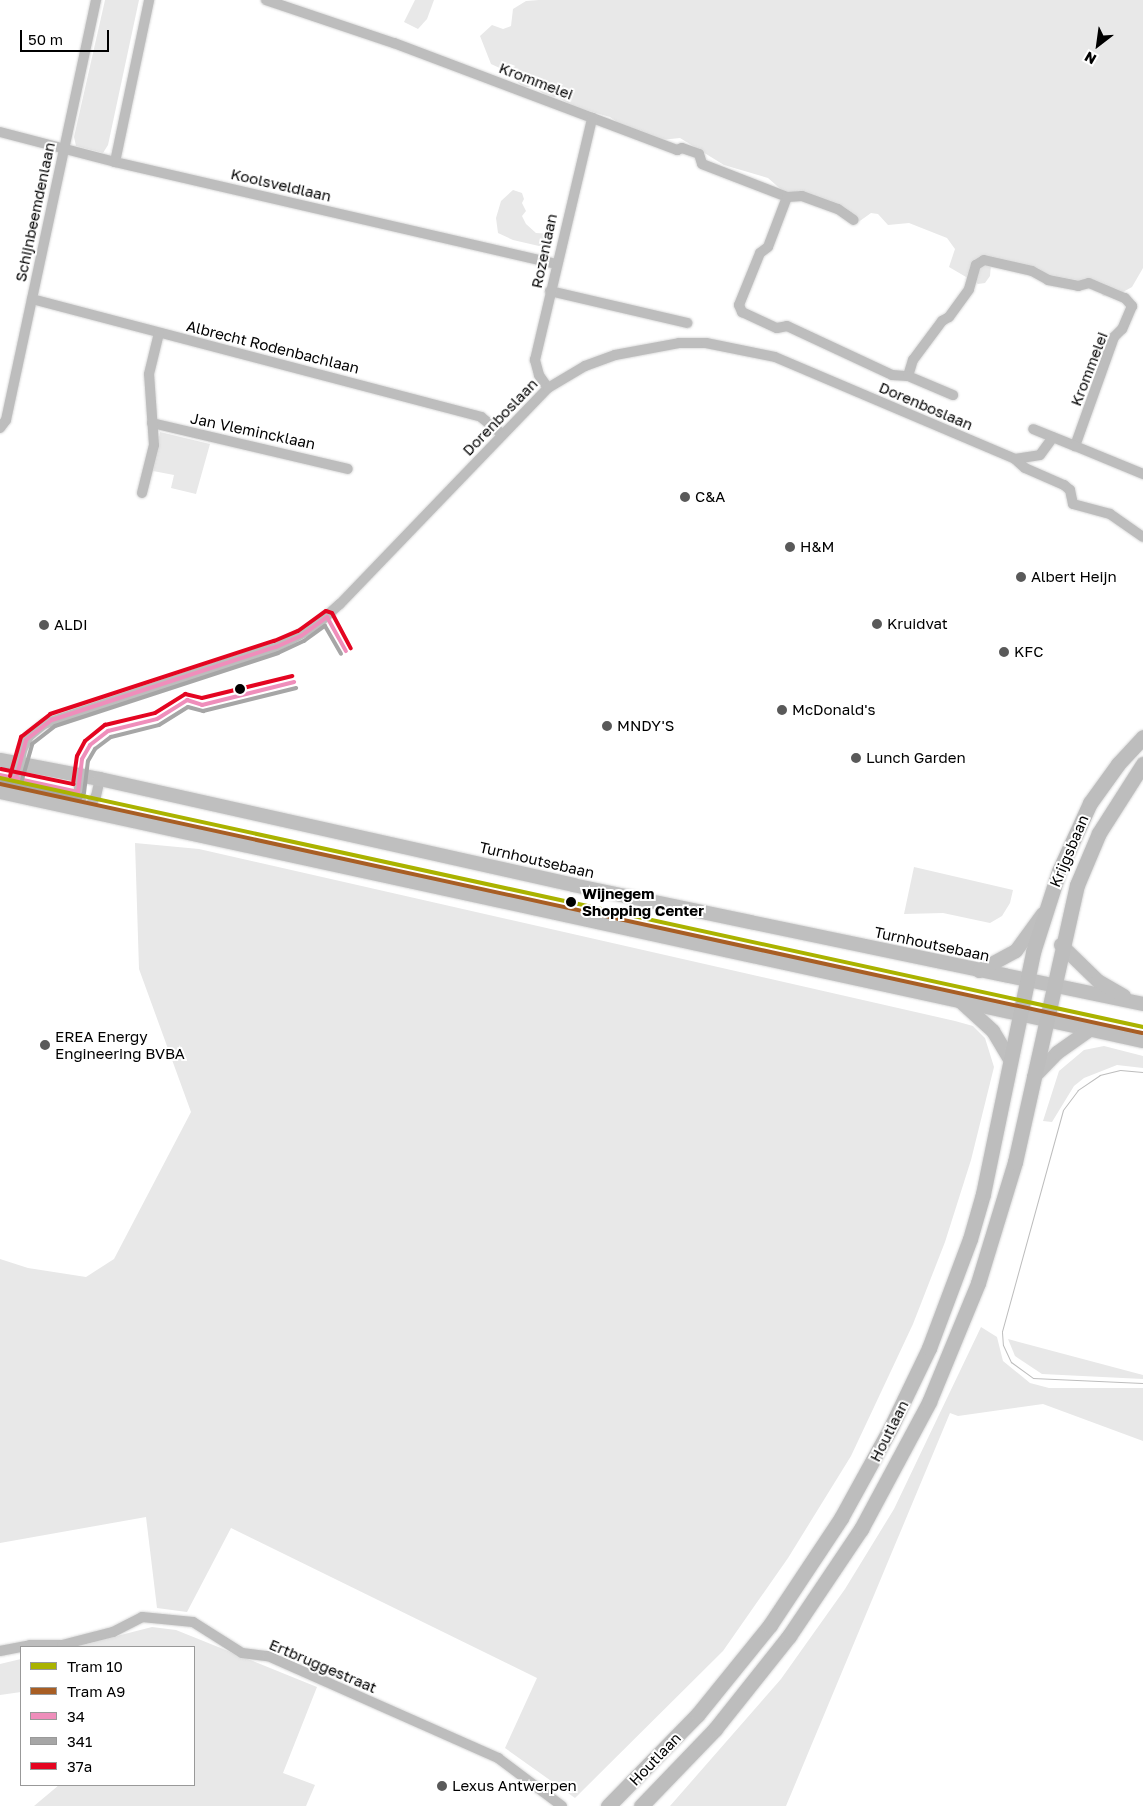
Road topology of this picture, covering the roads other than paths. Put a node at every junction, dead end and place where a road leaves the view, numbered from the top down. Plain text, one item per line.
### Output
1 (96, 0) edge
2 (149, 0) edge
3 (266, 0) edge
4 (592, 118) junction
5 (0, 132) edge
6 (63, 150) junction
7 (115, 162) junction
8 (787, 197) junction
9 (854, 220) dead end
10 (556, 264) junction
11 (550, 291) junction
12 (32, 300) junction
13 (687, 323) dead end
14 (160, 333) junction
15 (908, 376) junction
16 (548, 388) junction
17 (953, 395) dead end
18 (152, 423) junction
19 (0, 428) edge
20 (1033, 429) dead end
21 (502, 434) junction
22 (1053, 437) junction
23 (1075, 446) junction
24 (1015, 460) junction
25 (348, 468) dead end
26 (1143, 474) edge
27 (142, 493) dead end
28 (1143, 537) edge
29 (1143, 737) edge
30 (0, 760) edge
31 (19, 763) junction
32 (1143, 764) edge
33 (80, 775) junction
34 (100, 779) junction
35 (6, 794) edge
36 (84, 812) junction
37 (1044, 914) junction
38 (1061, 945) junction
39 (979, 971) junction
40 (1026, 982) junction
41 (1053, 987) junction
42 (959, 1000) junction
43 (1143, 1004) edge
44 (1018, 1013) junction
45 (1046, 1019) junction
46 (1091, 1029) junction
47 (1143, 1041) edge
48 (1010, 1059) junction
49 (1034, 1077) junction
50 (24, 1646) edge
51 (20, 1647) edge
52 (0, 1650) edge
53 (562, 1806) edge
54 (608, 1806) edge
55 (641, 1806) edge

1 - 6 street, Schijnbeemdenlaan
2 - 7 street
3 - 4 street, Krommelei
4 - 8 street, Krommelei
4 - 10 street, Rozenlaan
5 - 6 street, Koolsveldlaan
6 - 7 street, Koolsveldlaan
6 - 12 street, Schijnbeemdenlaan
7 - 10 street, Koolsveldlaan
8 - 9 street, Krommelei
8 - 15 street
10 - 11 street, Rozenlaan
11 - 13 street
11 - 16 street, Rozenlaan
12 - 14 street, Albrecht Rodenbachlaan
12 - 19 street, Schijnbeemdenlaan
14 - 18 street
14 - 21 street, Albrecht Rodenbachlaan
15 - 17 street
15 - 23 street, Krommelei
16 - 21 street, Dorenboslaan
16 - 24 street, Dorenboslaan
18 - 25 street, Jan Vlemincklaan
18 - 27 street
20 - 22 street
21 - 31 street, Dorenboslaan
22 - 23 street
22 - 24 street
23 - 26 street
24 - 28 street, Dorenboslaan
29 - 37 main road, Krijgsbaan
30 - 31 main road, Turnhoutsebaan
31 - 33 main road, Turnhoutsebaan
31 - 35 street, Dorenboslaan
32 - 38 main road, Krijgsbaan
33 - 34 main road, Turnhoutsebaan
33 - 36 street
34 - 36 street
34 - 39 main road, Turnhoutsebaan
35 - 36 main road
36 - 42 main road
37 - 39 main road
37 - 40 main road, Krijgsbaan
38 - 41 main road, Krijgsbaan
38 - 43 main road
39 - 40 main road, Turnhoutsebaan
40 - 41 main road, Turnhoutsebaan
40 - 44 main road, Houtlaan
41 - 43 main road, Turnhoutsebaan
41 - 45 main road, Houtlaan
42 - 44 main road
42 - 48 main road
44 - 45 main road
44 - 48 main road, Houtlaan
45 - 46 main road
45 - 49 main road, Houtlaan
46 - 47 main road
46 - 49 main road
48 - 54 main road, Houtlaan
49 - 55 main road, Houtlaan
50 - 53 street, Ertbruggestraat
51 - 52 street, Ertbruggestraat

